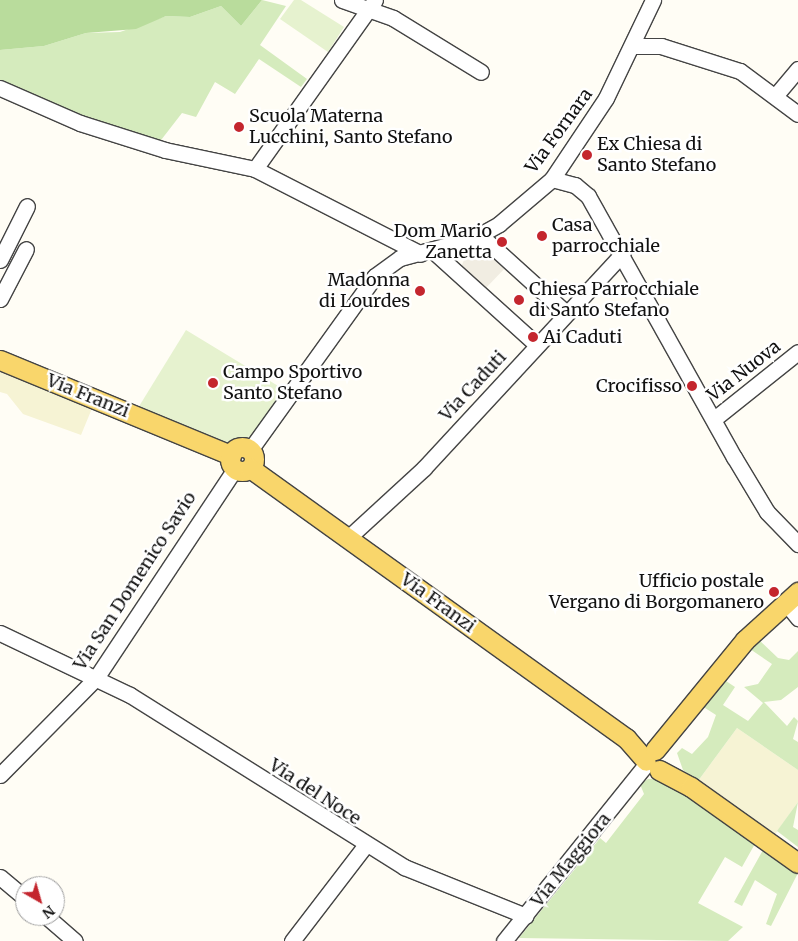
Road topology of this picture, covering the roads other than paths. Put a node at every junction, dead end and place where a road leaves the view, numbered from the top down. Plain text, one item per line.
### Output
1 (342, 0) edge
2 (653, 0) edge
3 (373, 6) edge
4 (633, 46) junction
5 (798, 69) edge
6 (481, 72) dead end
7 (0, 88) edge
8 (776, 95) junction
9 (798, 114) edge
10 (255, 169) junction
11 (552, 179) junction
12 (27, 206) dead end
13 (480, 235) junction
14 (26, 248) dead end
15 (427, 252) junction
16 (622, 254) junction
17 (0, 260) edge
18 (0, 299) edge
19 (566, 313) junction
20 (537, 345) junction
21 (798, 352) edge
22 (0, 360) edge
23 (714, 419) junction
24 (241, 460) junction
25 (348, 538) junction
26 (798, 544) edge
27 (791, 597) edge
28 (798, 618) edge
29 (0, 633) edge
30 (96, 678) junction
31 (656, 760) junction
32 (0, 775) edge
33 (365, 846) junction
34 (798, 863) edge
35 (0, 878) edge
36 (15, 890) edge
37 (526, 916) junction
38 (58, 926) edge
39 (75, 941) edge
40 (292, 941) edge
41 (504, 941) edge

1 - 3 street
2 - 4 street, Via Fornara
3 - 6 street
3 - 10 street
4 - 8 street
4 - 11 street, Via Fornara
5 - 8 street
7 - 10 street
8 - 9 street
10 - 15 street
11 - 13 street, Via Fornara
11 - 16 street
12 - 17 street
13 - 15 street, Via Fornara
13 - 19 street
14 - 18 street
15 - 20 street
15 - 24 street, Via Fornara
16 - 19 street, Via Caduti
16 - 23 street
19 - 20 street, Via Caduti
20 - 25 street, Via Caduti
21 - 23 street, Via Nuova
22 - 24 main road, Via Franzi
23 - 26 street
24 - 25 main road, Via Franzi
24 - 30 street, Via San Domenico Savio
25 - 31 main road, Via Franzi
27 - 28 street
27 - 31 main road
29 - 30 street, Via del Noce
30 - 32 street, Via San Domenico Savio
30 - 33 street, Via del Noce
31 - 34 main road, Via Franzi
31 - 37 street, Via Maggiora
33 - 37 street, Via del Noce
33 - 40 street
35 - 36 street
37 - 41 street, Via Maggiora
38 - 39 street

